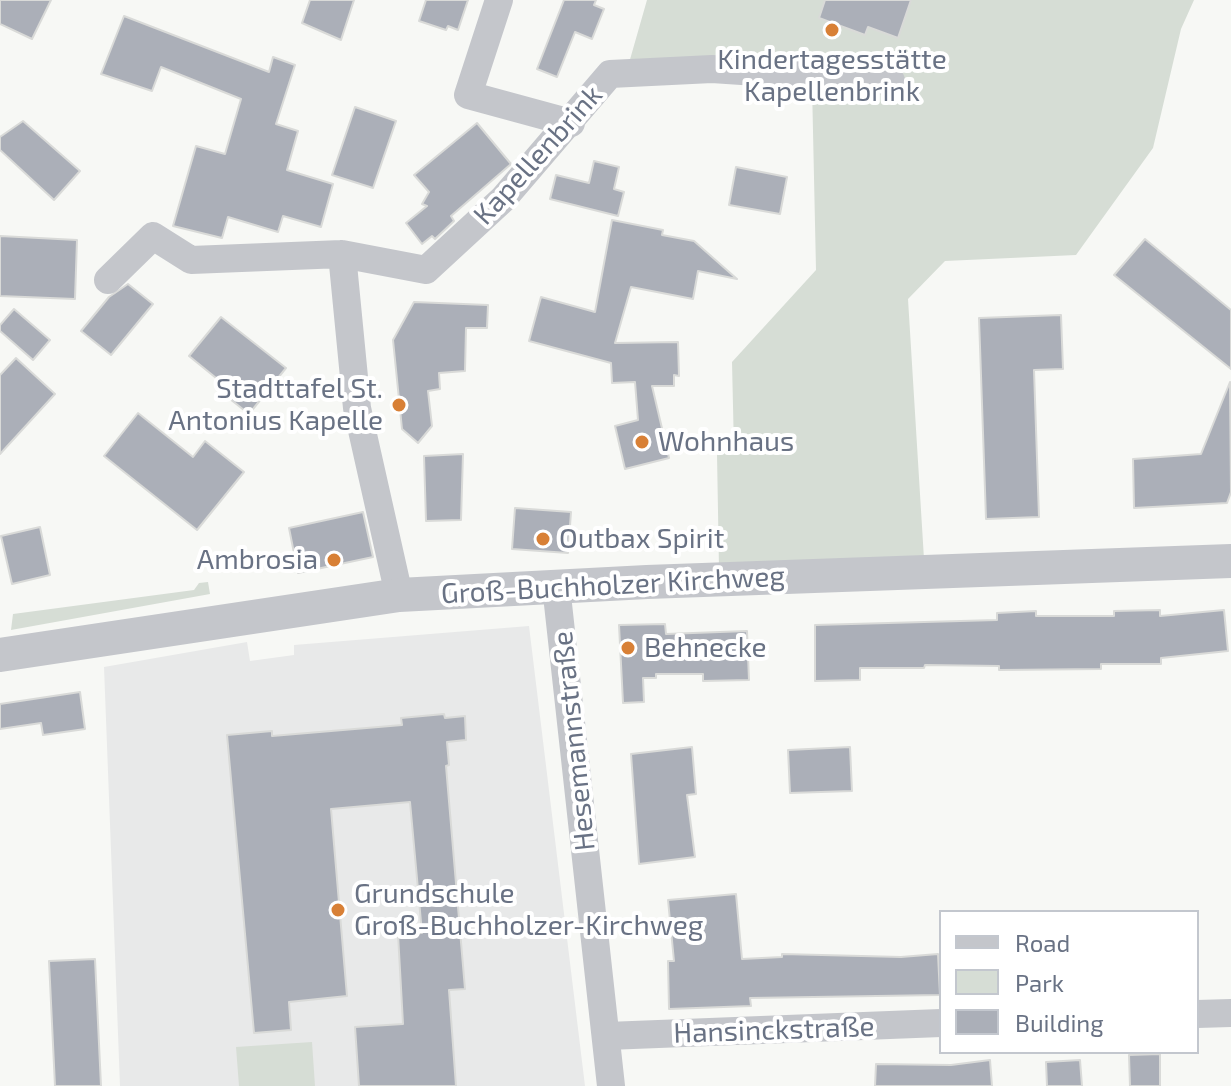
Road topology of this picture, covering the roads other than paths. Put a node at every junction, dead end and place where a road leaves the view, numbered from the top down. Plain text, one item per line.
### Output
1 (499, 0) edge
2 (891, 81) dead end
3 (571, 123) junction
4 (342, 254) junction
5 (108, 280) dead end
6 (1231, 561) edge
7 (556, 586) junction
8 (399, 595) junction
9 (0, 655) edge
10 (1231, 1013) edge
11 (1199, 1014) edge
12 (939, 1023) edge
13 (607, 1036) junction
14 (611, 1086) edge

1 - 3 street
2 - 3 street, Kapellenbrink
3 - 4 street, Kapellenbrink
4 - 5 street, Kapellenbrink
4 - 8 street
6 - 7 street, Groß-Buchholzer Kirchweg
7 - 8 street, Groß-Buchholzer Kirchweg
7 - 13 street, Hesemannstraße
8 - 9 street, Groß-Buchholzer Kirchweg
10 - 11 street
12 - 13 street, Hansinckstraße
13 - 14 street, Hesemannstraße

